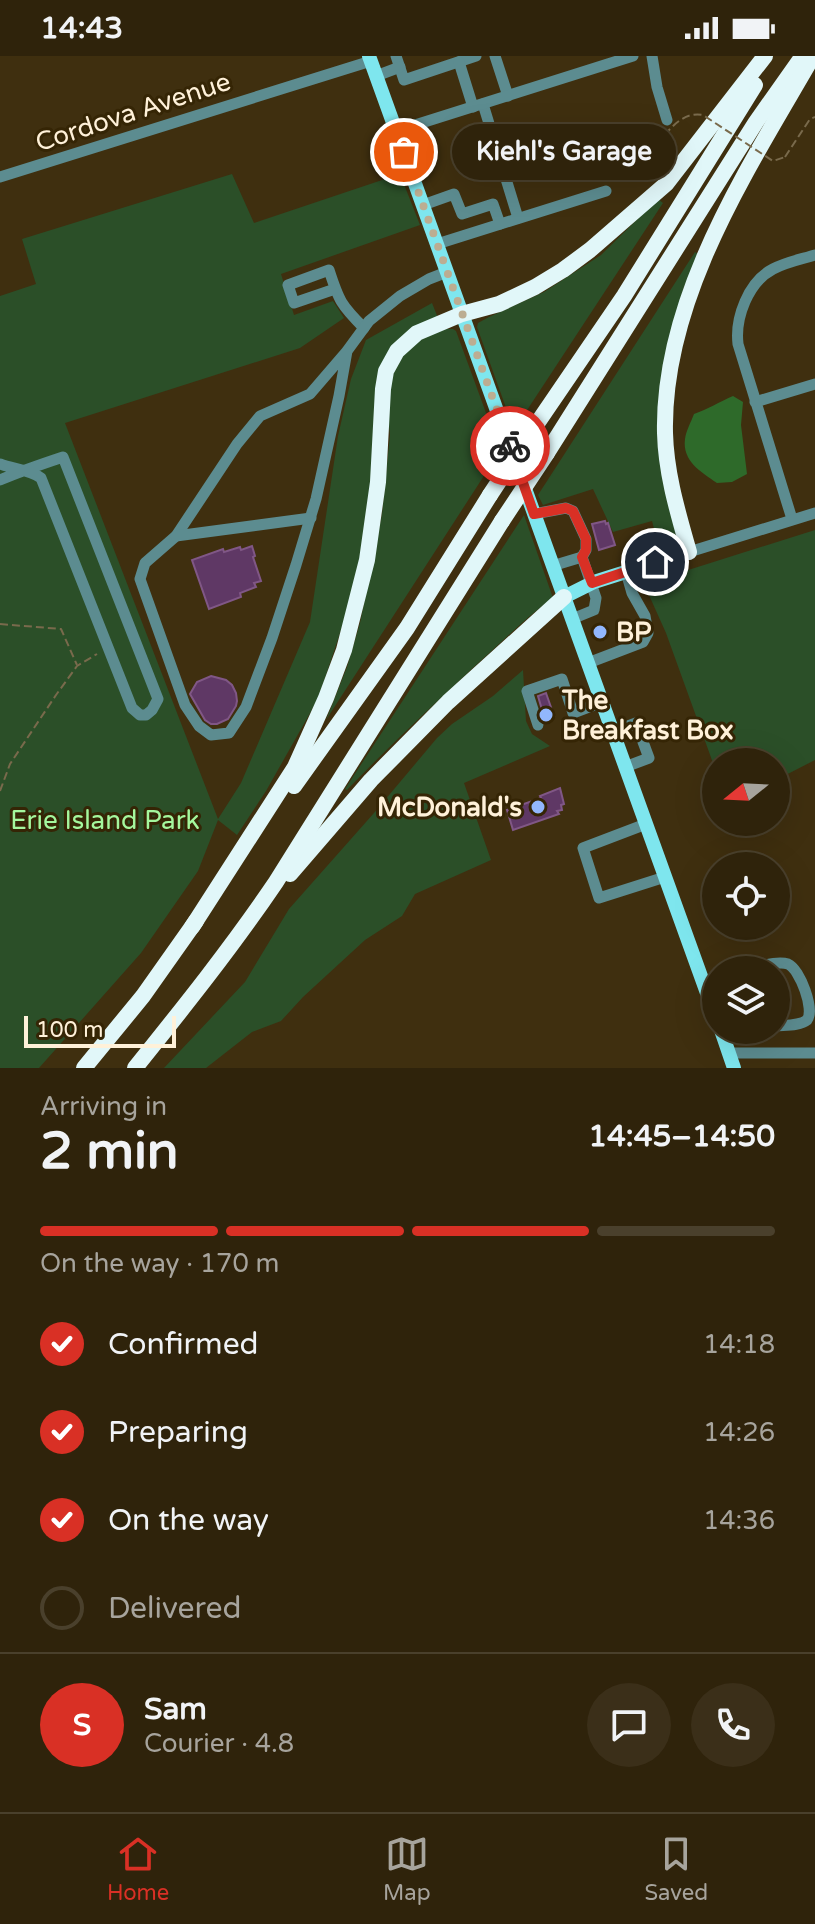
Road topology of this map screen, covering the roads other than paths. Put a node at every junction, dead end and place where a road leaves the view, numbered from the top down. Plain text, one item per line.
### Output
1 (476, 56) edge
2 (495, 56) edge
3 (633, 56) edge
4 (652, 56) edge
5 (765, 56) edge
6 (772, 56) edge
7 (803, 56) edge
8 (813, 56) edge
9 (398, 62) edge
10 (459, 62) junction
11 (372, 64) edge
12 (508, 96) junction
13 (478, 106) junction
14 (667, 120) dead end
15 (396, 131) junction
16 (0, 177) edge
17 (606, 191) dead end
18 (423, 205) junction
19 (518, 218) junction
20 (500, 224) junction
21 (437, 244) junction
22 (815, 255) edge
23 (447, 272) junction
24 (335, 289) dead end
25 (462, 314) junction
26 (364, 328) junction
27 (347, 351) junction
28 (815, 384) edge
29 (755, 402) junction
30 (0, 464) edge
31 (22, 471) junction
32 (0, 480) edge
33 (815, 513) edge
34 (534, 514) junction
35 (311, 518) junction
36 (792, 519) junction
37 (176, 536) junction
38 (689, 552) junction
39 (582, 557) junction
40 (552, 566) junction
41 (626, 572) junction
42 (592, 583) junction
43 (564, 597) junction
44 (572, 619) junction
45 (588, 663) junction
46 (602, 702) junction
47 (538, 725) dead end
48 (612, 732) junction
49 (625, 767) junction
50 (646, 824) junction
51 (665, 877) junction
52 (248, 924) junction
53 (192, 927) junction
54 (702, 962) edge
55 (790, 965) edge
56 (790, 1023) edge
57 (728, 1044) edge
58 (729, 1053) junction
59 (815, 1053) edge
60 (84, 1068) edge
61 (135, 1068) edge
62 (734, 1068) edge

1 - 10 street
2 - 12 street
3 - 12 street
4 - 14 street
5 - 25 highway
6 - 53 highway, bridge
7 - 52 highway, bridge
8 - 38 highway
9 - 10 street
9 - 11 street, Cordova Avenue
10 - 13 street
11 - 15 main road
11 - 16 street, Cordova Avenue
12 - 13 street
13 - 15 street
13 - 19 street
15 - 18 main road
17 - 19 street
18 - 20 street
18 - 21 main road
19 - 20 street
20 - 21 street
21 - 23 main road
22 - 29 street
23 - 25 main road
23 - 26 street
24 - 26 street
25 - 34 main road
25 - 53 highway
26 - 27 street
27 - 35 street
27 - 37 street
28 - 29 street
29 - 36 street
30 - 31 street
31 - 31 street
31 - 32 street
33 - 36 street
34 - 39 street
34 - 40 main road
35 - 37 street
35 - 37 street
36 - 38 street
38 - 41 main road
39 - 40 street
39 - 42 street
40 - 43 main road
41 - 42 main road
41 - 45 street
42 - 43 main road
42 - 44 street
43 - 44 main road
43 - 52 highway
44 - 45 main road
45 - 46 main road
46 - 47 street
46 - 48 main road
48 - 49 main road
48 - 49 street
49 - 50 main road
50 - 51 main road
50 - 51 street
51 - 54 main road
52 - 61 highway
53 - 60 highway
55 - 56 street
57 - 58 main road
58 - 59 street
58 - 62 main road

